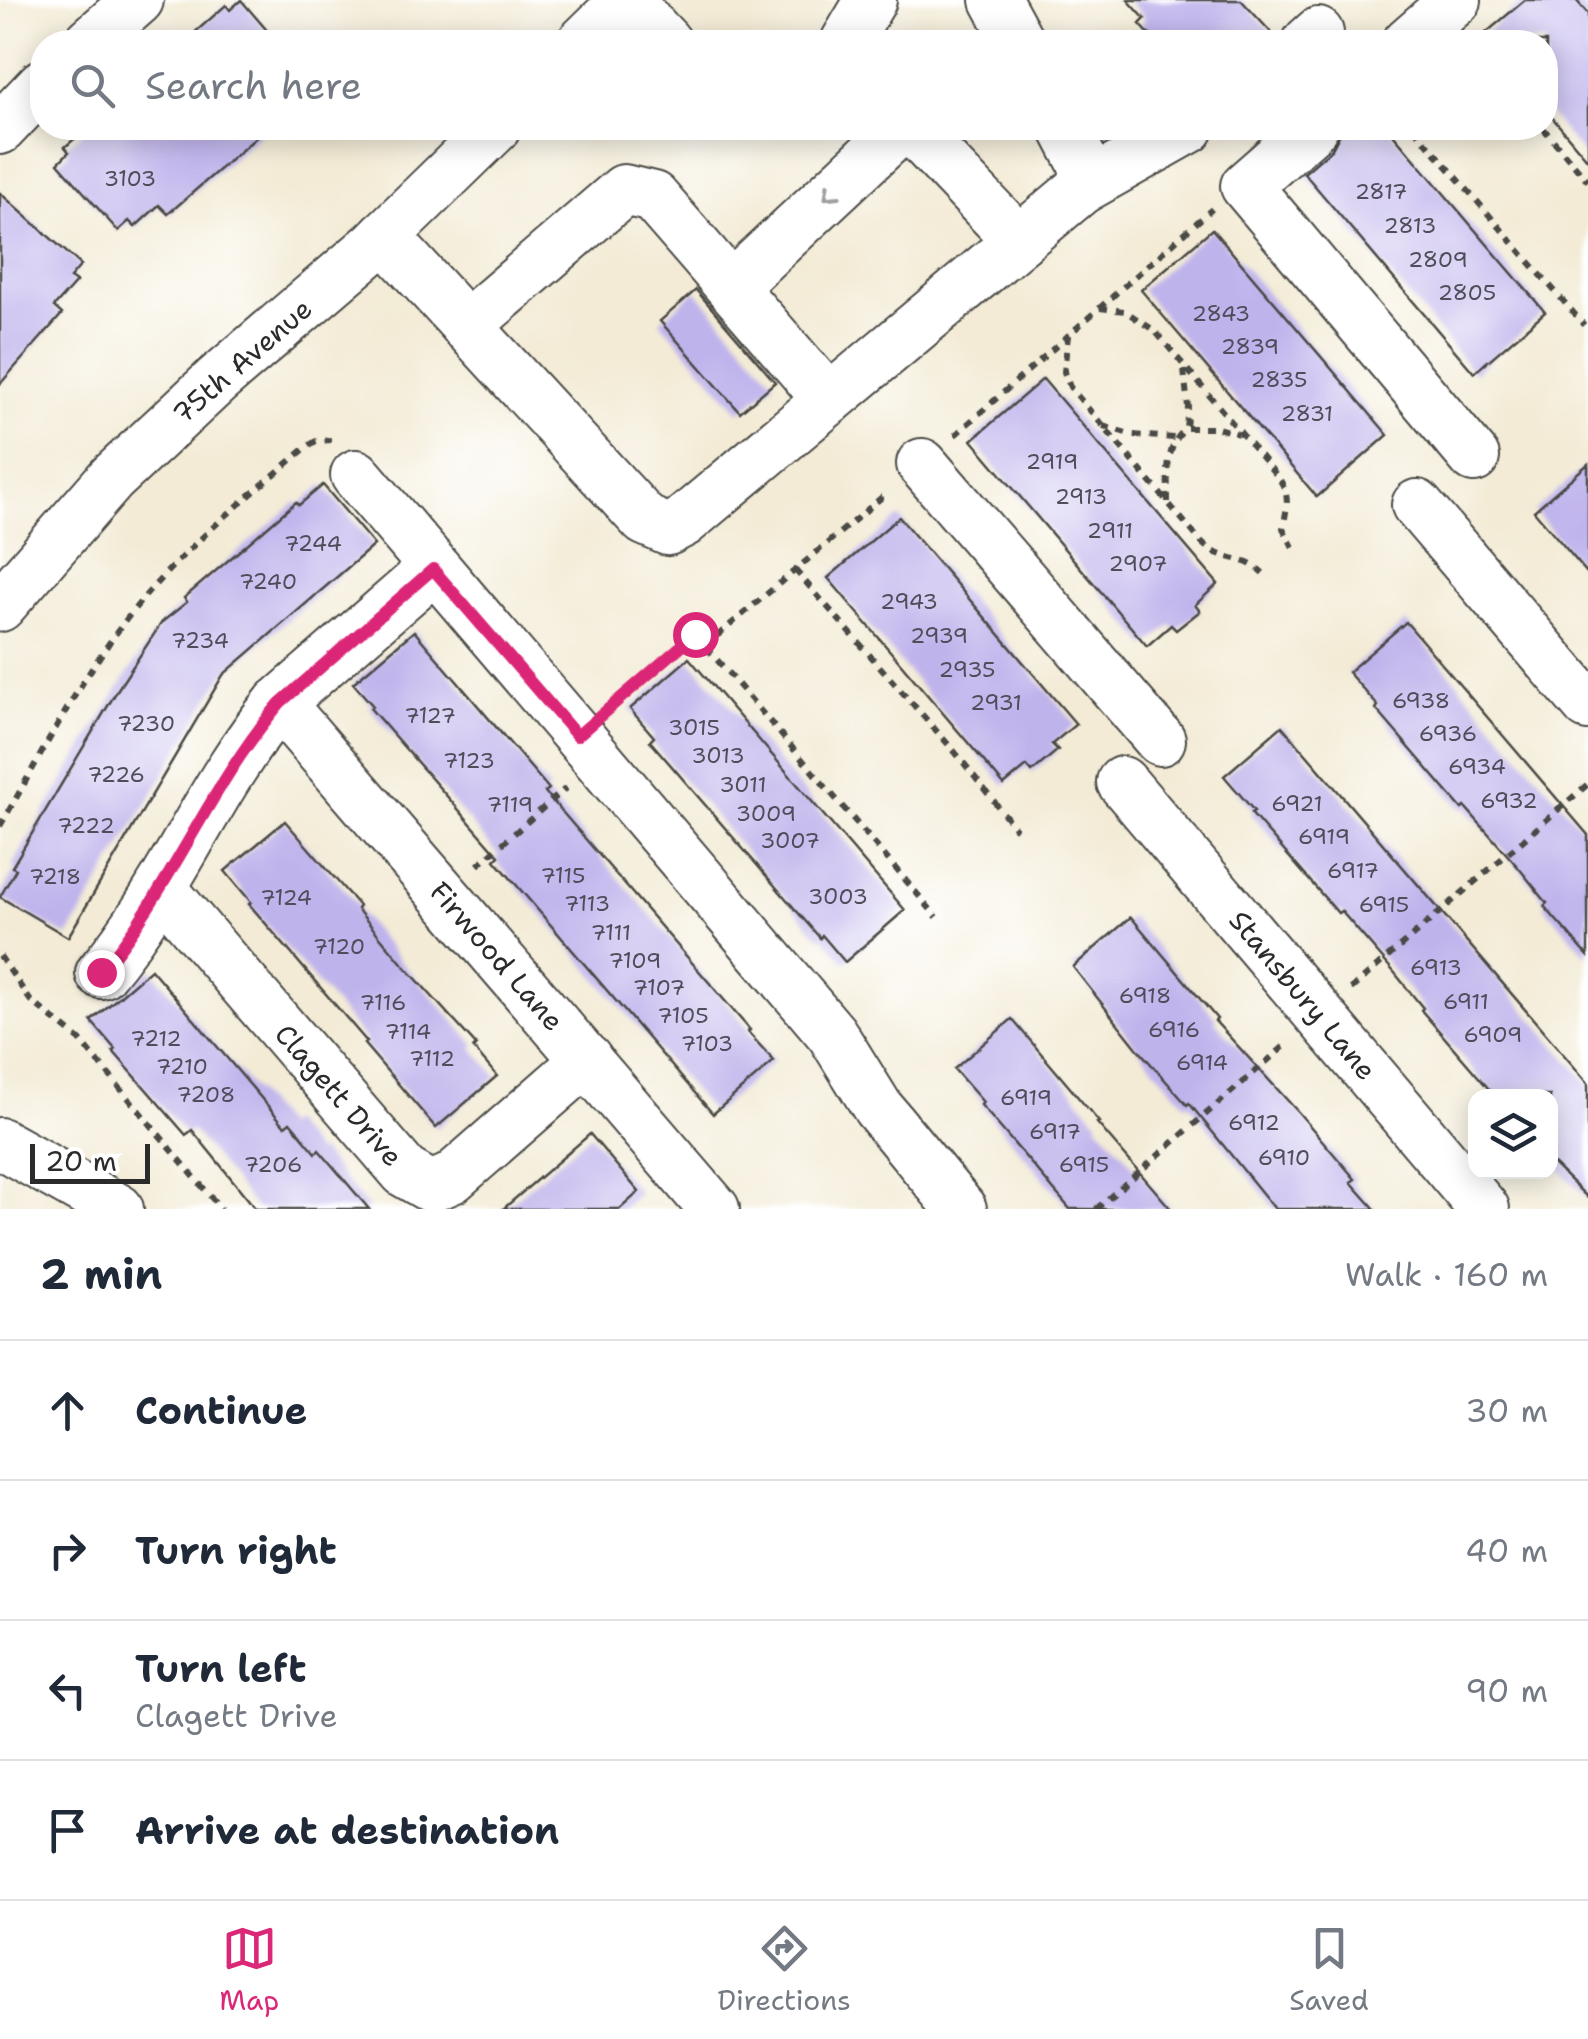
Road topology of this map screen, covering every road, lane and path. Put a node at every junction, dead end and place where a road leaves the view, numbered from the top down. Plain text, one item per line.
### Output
1 (138, 0) edge
2 (626, 0) edge
3 (870, 0) edge
4 (996, 0) edge
5 (1456, 0) edge
6 (104, 30) edge
7 (595, 30) edge
8 (655, 30) edge
9 (853, 30) edge
10 (1012, 30) edge
11 (1422, 30) edge
12 (30, 98) edge
13 (0, 129) edge
14 (483, 140) edge
15 (888, 140) edge
16 (922, 140) edge
17 (1131, 140) edge
18 (1298, 140) edge
19 (1424, 140) edge
20 (1553, 140) edge
21 (1077, 151) edge
22 (1588, 181) edge
23 (1246, 186) junction
24 (384, 236) junction
25 (1019, 242) junction
26 (730, 287) junction
27 (1100, 308) junction
28 (1584, 325) dead end
29 (466, 326) junction
30 (1068, 335) junction
31 (1184, 365) junction
32 (829, 400) junction
33 (1102, 426) junction
34 (1186, 428) junction
35 (1242, 434) junction
36 (1176, 438) junction
37 (1474, 457) dead end
38 (922, 464) junction
39 (356, 476) joint
40 (1168, 503) junction
41 (1418, 505) dead end
42 (1293, 547) dead end
43 (433, 569) junction
44 (795, 570) junction
45 (1264, 572) dead end
46 (0, 606) edge
47 (705, 646) junction
48 (280, 703) junction
49 (1588, 705) edge
50 (1160, 740) dead end
51 (587, 748) junction
52 (1122, 782) dead end
53 (1588, 784) edge
54 (0, 826) edge
55 (1016, 829) dead end
56 (475, 867) dead end
57 (161, 888) junction
58 (937, 916) dead end
59 (0, 956) edge
60 (101, 972) dead end
61 (1344, 995) dead end
62 (1295, 1037) dead end
63 (586, 1060) junction
64 (0, 1143) edge
65 (118, 1209) edge
66 (221, 1209) edge
67 (714, 1209) edge
68 (962, 1209) edge
69 (1096, 1209) edge
70 (1484, 1209) edge

1 - 6 street
2 - 7 street
2 - 8 street
3 - 9 street
4 - 10 street
5 - 11 street
12 - 13 street
14 - 24 street, 75th Avenue
15 -> 26 street
16 - 25 street
17 - 21 street
18 - 23 street
19 - 28 path
20 - 22 path
21 - 25 street
23 - 27 path
23 - 37 street
24 - 29 street
24 - 46 street, 75th Avenue
25 - 32 street
26 - 29 street
26 - 32 street
27 - 30 path
27 - 31 path
29 - 32 street
30 - 33 path
30 - 38 path
31 - 34 path
31 - 35 path
33 - 36 path
33 - 40 path
34 - 35 path
34 - 36 path
35 - 42 path
36 - 40 path
38 - 44 path
38 - 50 street
39 - 43 street
39 - 54 path
40 - 45 path
41 - 49 street
43 - 48 street
43 - 51 street
44 - 47 path
44 - 55 path
47 - 51 path
47 - 58 path
48 - 57 street
48 - 63 street, Firwood Lane
51 - 56 path
51 - 68 street
52 - 70 street, Stansbury Lane
53 - 61 path
57 - 60 street
57 - 63 street, Clagett Drive
59 - 66 path
62 - 69 path
63 - 67 street, Firwood Lane
64 - 65 street

